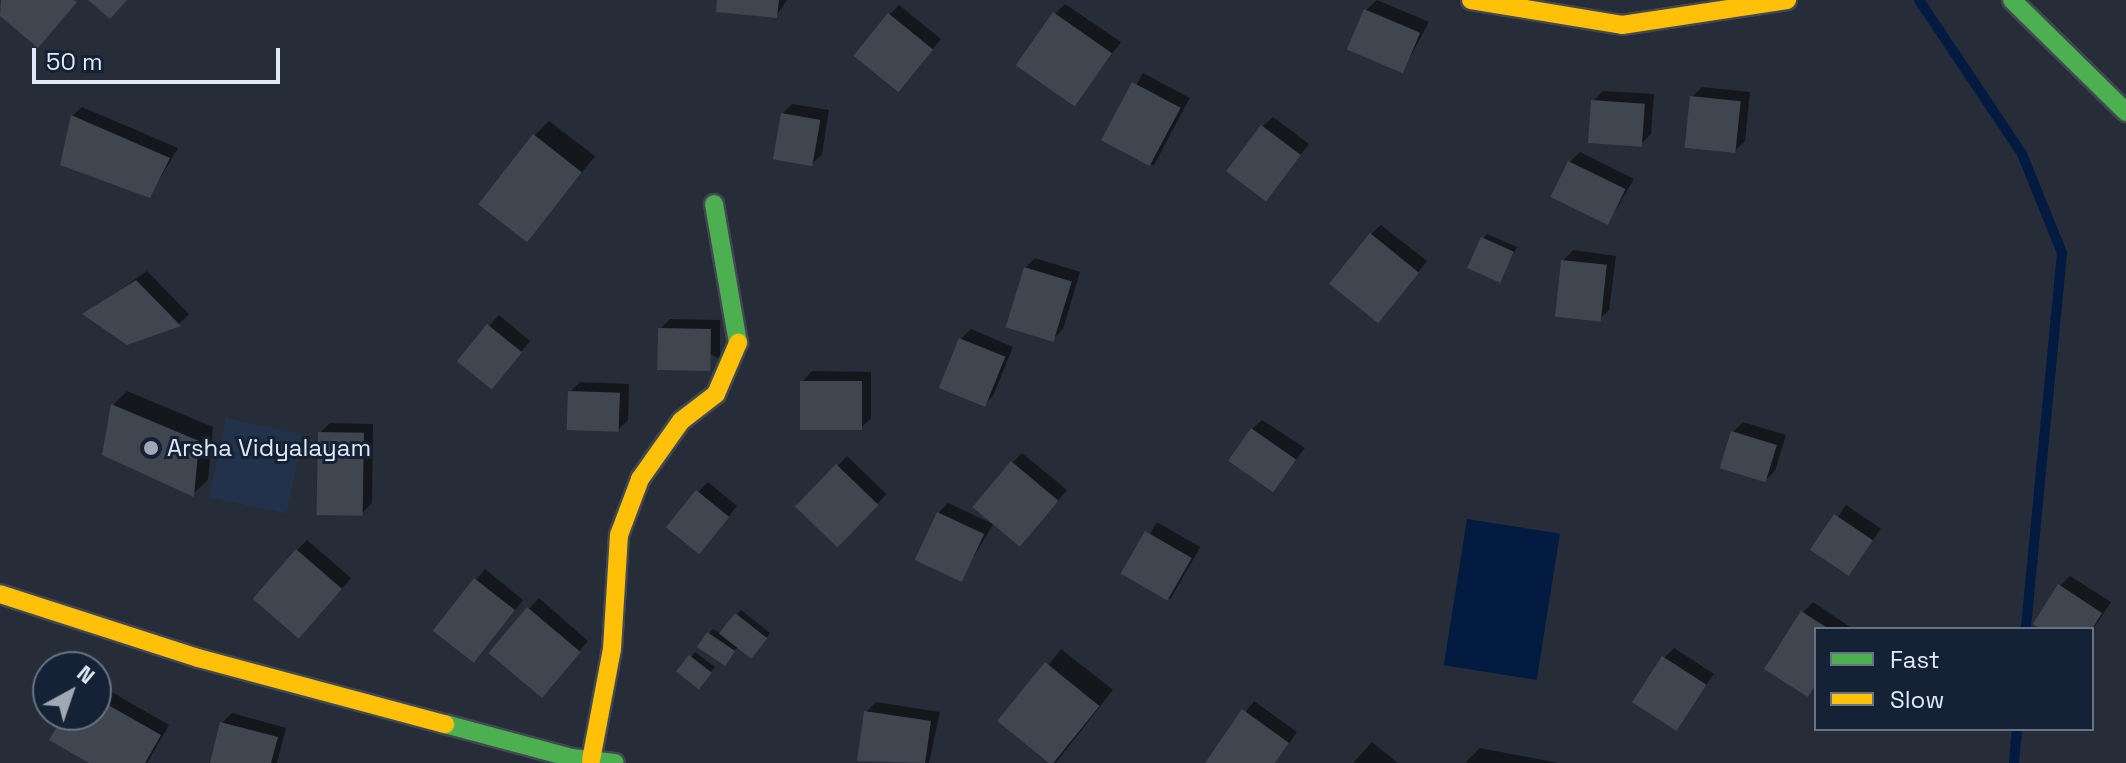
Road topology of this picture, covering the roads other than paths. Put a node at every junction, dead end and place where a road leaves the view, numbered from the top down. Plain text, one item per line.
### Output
1 (1471, 0) edge
2 (1787, 0) edge
3 (2012, 0) edge
4 (2126, 112) edge
5 (714, 204) dead end
6 (0, 594) edge
7 (579, 760) edge
8 (615, 763) edge

1 - 2 street
3 - 4 street
5 - 7 street
6 - 7 street
7 - 8 street

